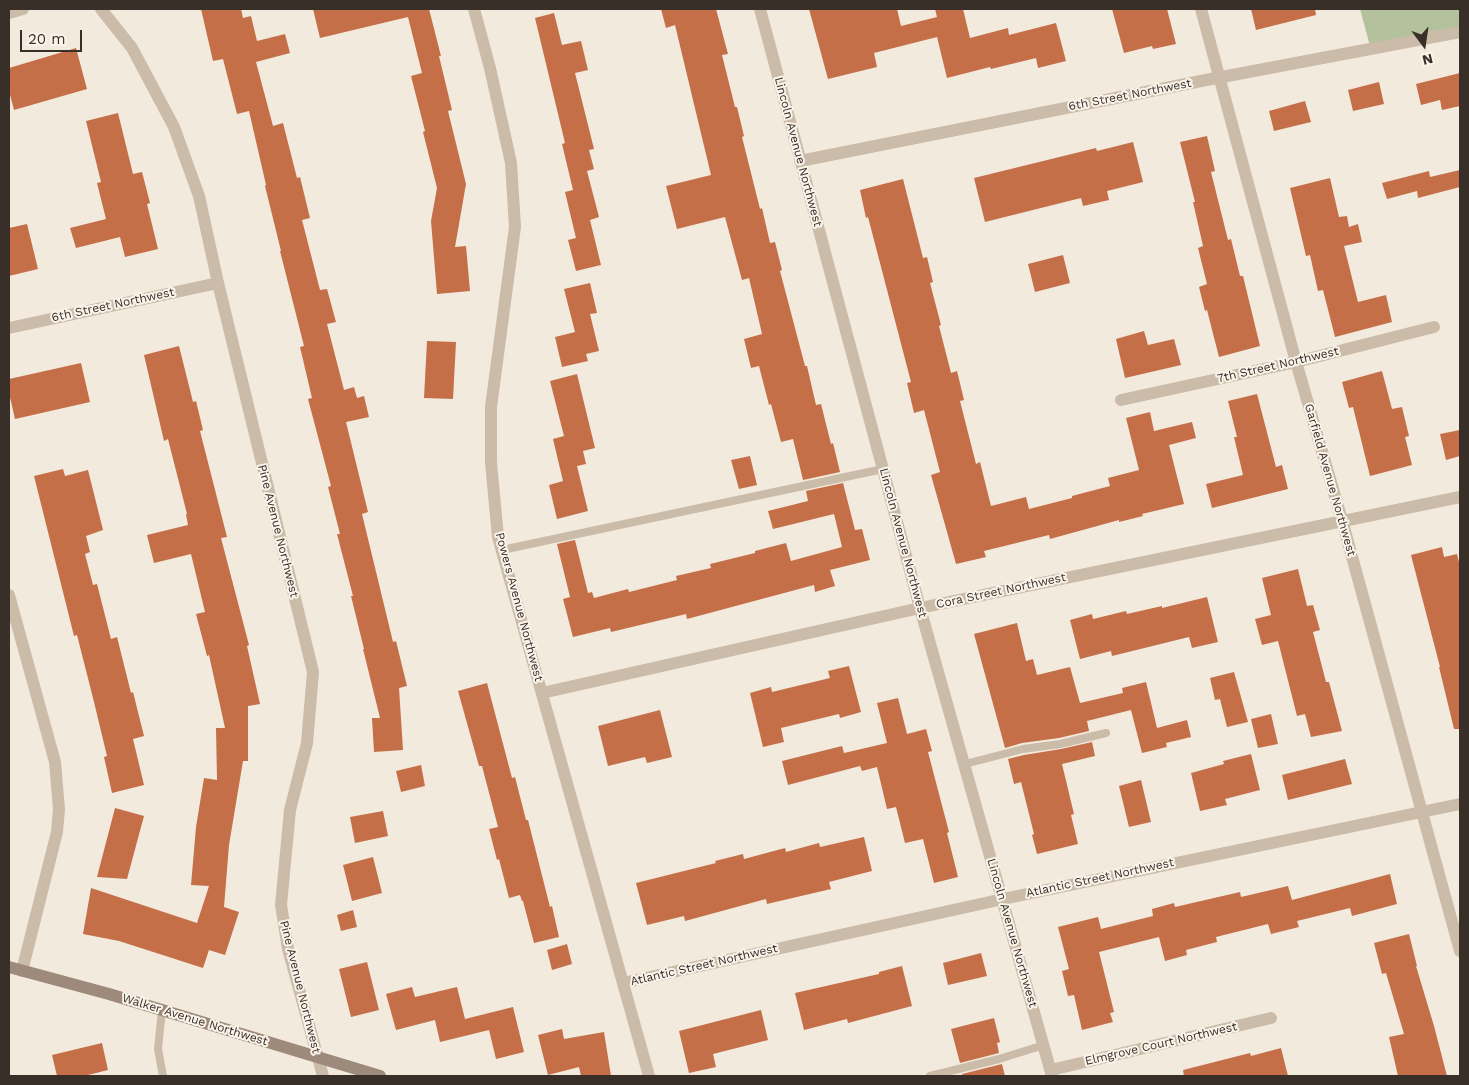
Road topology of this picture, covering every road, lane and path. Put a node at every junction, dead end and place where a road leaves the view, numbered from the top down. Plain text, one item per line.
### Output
1 (23, 9) edge
2 (101, 9) edge
3 (474, 9) edge
4 (760, 9) edge
5 (1201, 9) edge
6 (9, 13) edge
7 (1460, 32) edge
8 (1220, 78) junction
9 (800, 161) junction
10 (218, 283) junction
11 (1434, 327) dead end
12 (9, 328) edge
13 (1296, 362) junction
14 (1121, 400) dead end
15 (883, 470) junction
16 (1460, 497) edge
17 (1342, 520) junction
18 (502, 550) junction
19 (9, 596) edge
20 (920, 608) junction
21 (542, 693) junction
22 (1106, 733) dead end
23 (965, 764) junction
24 (1460, 804) edge
25 (1421, 812) junction
26 (1003, 899) junction
27 (1460, 951) edge
28 (9, 966) edge
29 (22, 970) junction
30 (623, 983) junction
31 (162, 1010) junction
32 (1270, 1018) dead end
33 (1044, 1045) junction
34 (318, 1058) junction
35 (1051, 1073) edge
36 (163, 1076) edge
37 (323, 1076) edge
38 (380, 1076) edge
39 (649, 1076) edge
40 (930, 1076) edge

1 - 6 street
2 - 10 street, Pine Avenue Northwest
3 - 18 street, Powers Avenue Northwest
4 - 9 street, Lincoln Avenue Northwest
5 - 8 street, Garfield Avenue Northwest
7 - 8 street, 6th Street Northwest
8 - 9 street, 6th Street Northwest
8 - 13 street, Garfield Avenue Northwest
9 - 15 street, Lincoln Avenue Northwest
10 - 12 street, 6th Street Northwest
10 - 34 street, Pine Avenue Northwest
11 - 13 street, 7th Street Northwest
13 - 14 street, 7th Street Northwest
13 - 17 street, Garfield Avenue Northwest
15 - 18 lane
15 - 20 street, Lincoln Avenue Northwest
16 - 17 street, Cora Street Northwest
17 - 20 street, Cora Street Northwest
17 - 25 street, Garfield Avenue Northwest
18 - 21 street, Powers Avenue Northwest
19 - 29 street
20 - 21 street, Cora Street Northwest
20 - 23 street, Lincoln Avenue Northwest
21 - 30 street, Powers Avenue Northwest
22 - 23 lane
23 - 26 street, Lincoln Avenue Northwest
24 - 25 street, Atlantic Street Northwest
25 - 26 street, Atlantic Street Northwest
25 - 27 street, Garfield Avenue Northwest
26 - 30 street, Atlantic Street Northwest
26 - 33 street, Lincoln Avenue Northwest
28 - 29 main road, Walker Avenue Northwest
29 - 31 main road, Walker Avenue Northwest
30 - 39 street, Powers Avenue Northwest
31 - 34 main road, Walker Avenue Northwest
31 - 36 lane
32 - 35 street, Elmgrove Court Northwest
33 - 35 street, Lincoln Avenue Northwest
33 - 40 lane
34 - 37 street, Pine Avenue Northwest
34 - 38 main road, Walker Avenue Northwest

